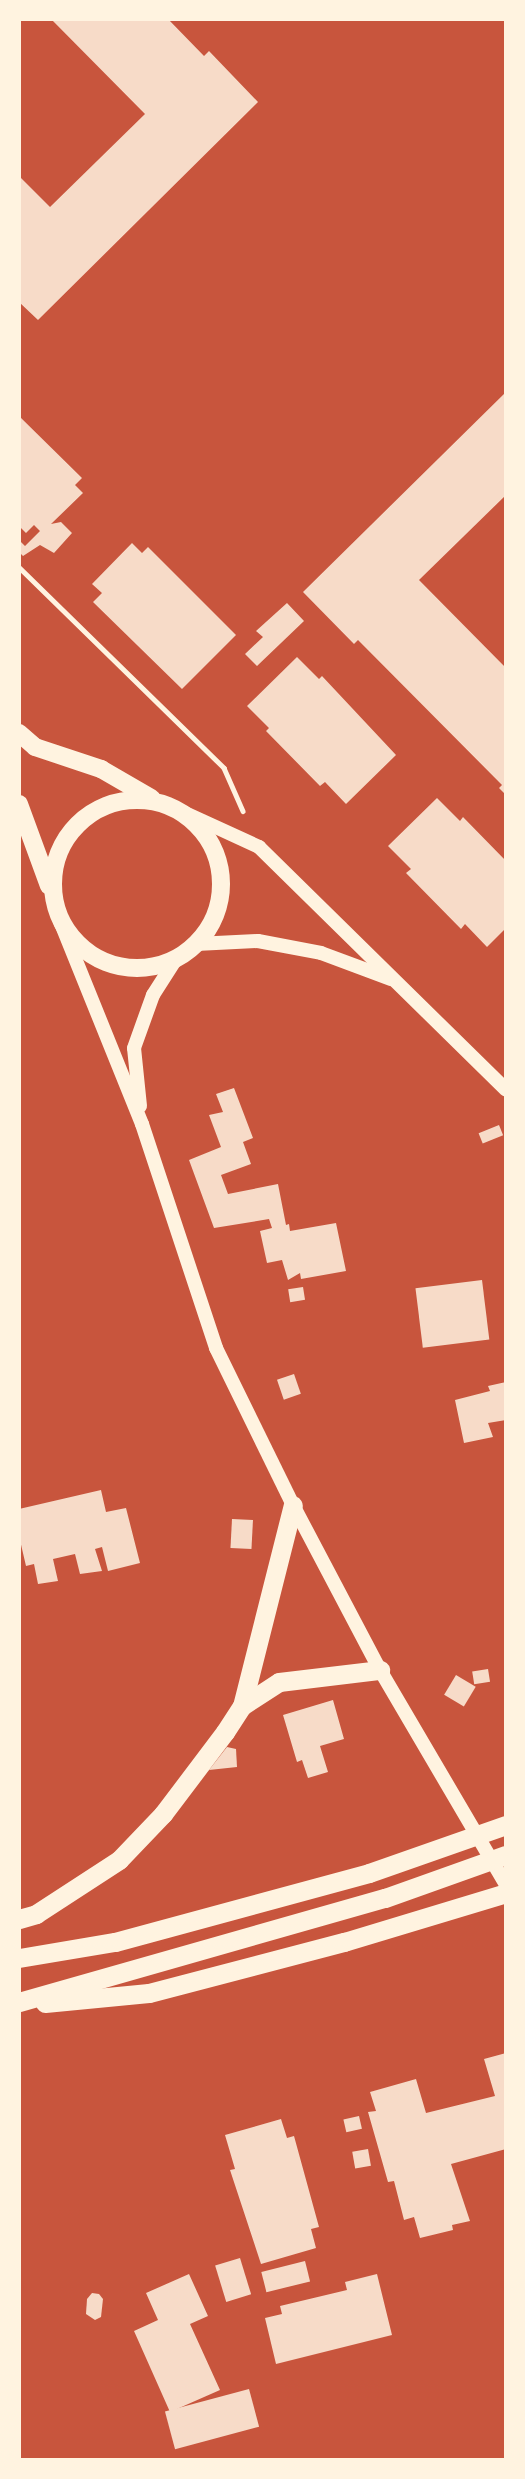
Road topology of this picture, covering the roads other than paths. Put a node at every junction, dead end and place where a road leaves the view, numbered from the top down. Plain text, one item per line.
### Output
1 (19, 733) edge
2 (158, 801) junction
3 (19, 804) edge
4 (183, 812) junction
5 (52, 895) junction
6 (60, 921) junction
7 (196, 944) junction
8 (176, 959) junction
9 (399, 982) junction
10 (506, 1090) edge
11 (142, 1124) junction
12 (293, 1505) junction
13 (380, 1670) junction
14 (242, 1706) junction
15 (506, 1825) edge
16 (506, 1855) edge
17 (506, 1885) edge
18 (506, 1893) edge
19 (19, 1919) edge
20 (19, 1958) edge
21 (19, 2004) edge

1 - 2 main road
2 - 4 main road
2 - 5 main road
3 - 5 main road
4 - 7 main road
4 - 9 main road
5 - 6 main road
6 - 8 main road
6 - 11 main road
7 - 8 main road
7 - 9 main road
8 - 11 main road
9 - 10 main road
11 - 12 main road
12 - 13 main road
12 - 14 highway
13 - 14 highway
13 - 17 main road
14 - 19 highway
15 - 20 highway
16 - 21 highway
18 - 21 highway

